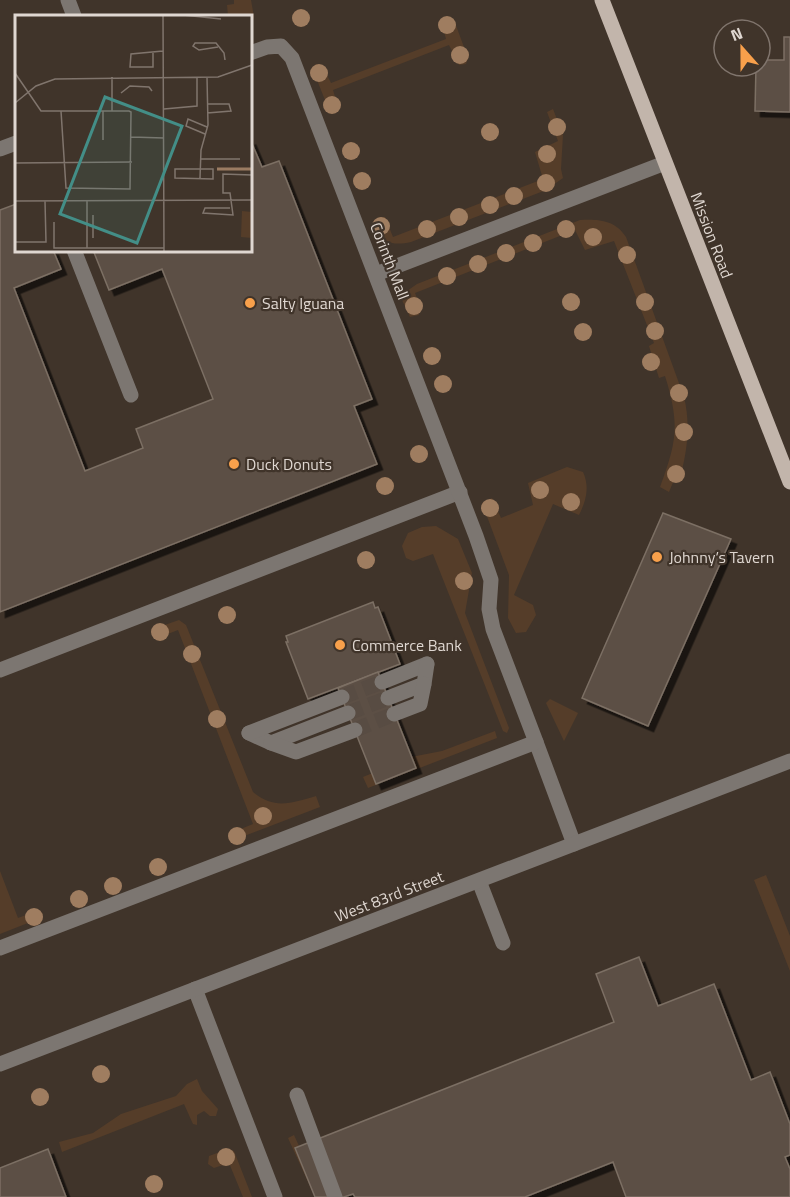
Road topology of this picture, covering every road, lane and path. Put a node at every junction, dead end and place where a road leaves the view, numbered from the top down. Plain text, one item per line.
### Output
1 (68, 0) edge
2 (602, 0) edge
3 (74, 15) edge
4 (252, 52) edge
5 (15, 143) edge
6 (0, 149) edge
7 (665, 163) junction
8 (75, 252) edge
9 (375, 274) junction
10 (131, 395) dead end
11 (790, 482) edge
12 (460, 492) junction
13 (0, 670) edge
14 (382, 682) tunnel mouth
15 (424, 684) junction
16 (342, 697) tunnel mouth
17 (388, 698) tunnel mouth
18 (348, 713) tunnel mouth
19 (394, 714) tunnel mouth
20 (355, 730) tunnel mouth
21 (536, 742) junction
22 (271, 743) junction
23 (790, 761) edge
24 (574, 844) junction
25 (479, 881) junction
26 (503, 943) dead end
27 (0, 948) edge
28 (195, 989) junction
29 (0, 1064) edge
30 (297, 1095) dead end
31 (276, 1197) edge
32 (335, 1197) edge

1 - 3 street
2 - 7 main road, Mission Road
4 - 9 street, Corinth Mall
5 - 6 street
7 - 9 street
7 - 11 main road, Mission Road
8 - 10 street
9 - 12 street, Corinth Mall
12 - 13 street
12 - 21 street, Corinth Mall
14 - 15 street
15 - 17 street
15 - 19 street
16 - 22 street
18 - 22 street
20 - 22 street
21 - 24 street, Corinth Mall
21 - 27 street
23 - 24 street, West 83rd Street
24 - 25 street, West 83rd Street
25 - 26 street
25 - 28 street, West 83rd Street
28 - 29 street, West 83rd Street
28 - 31 street
30 - 32 street

